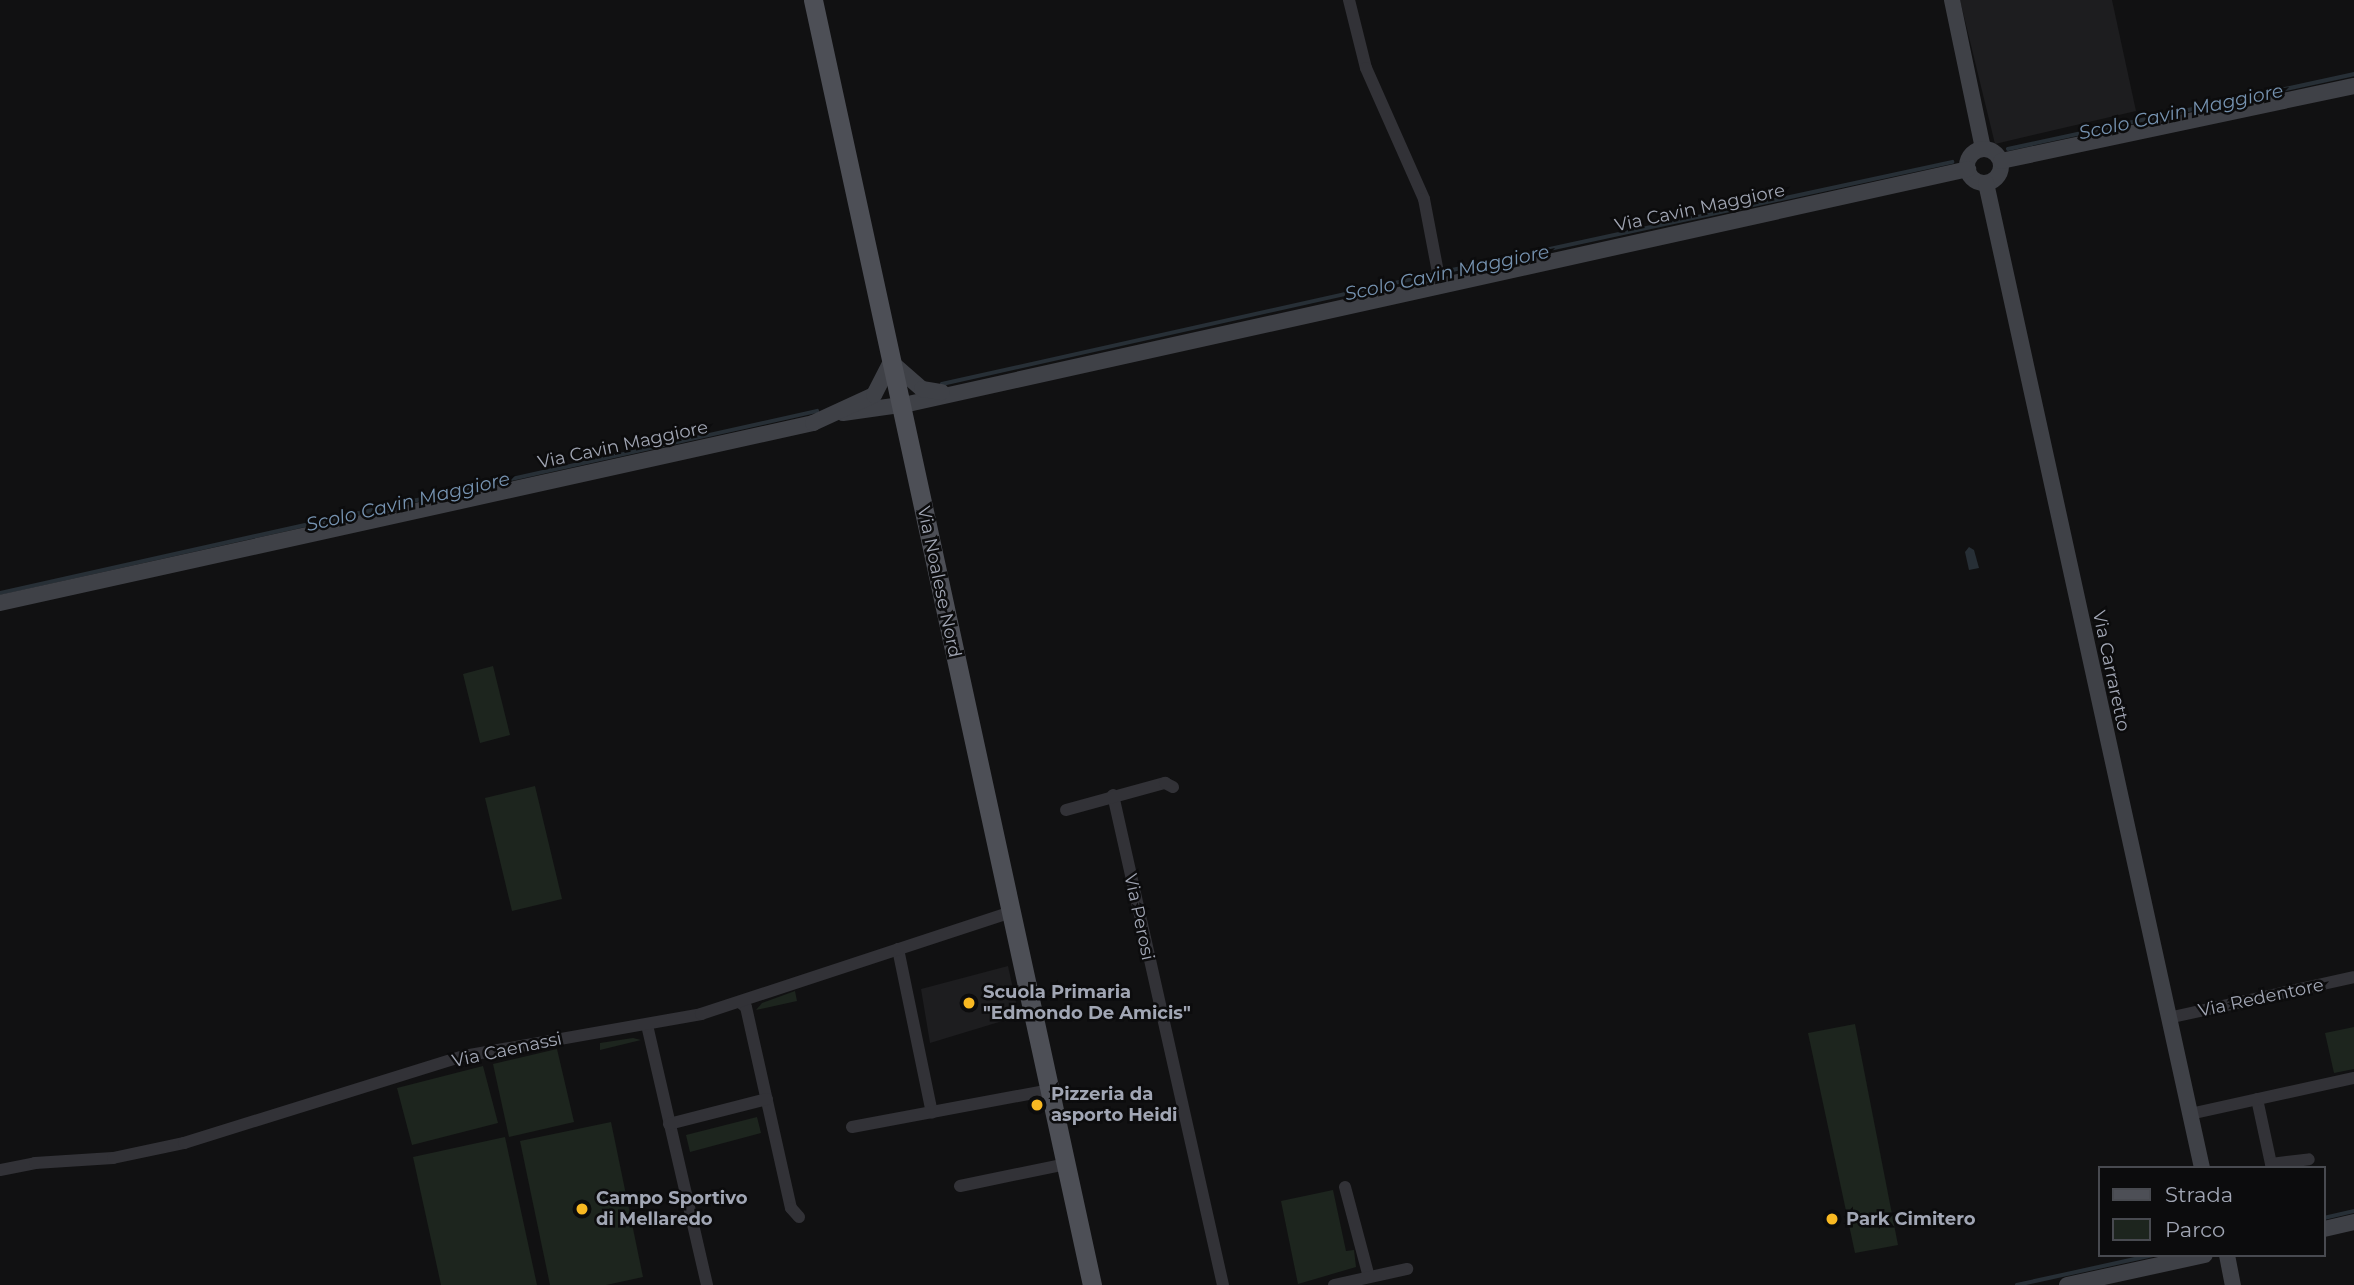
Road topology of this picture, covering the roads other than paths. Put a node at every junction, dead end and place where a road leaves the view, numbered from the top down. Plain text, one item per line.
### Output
1 (813, 0) edge
2 (1349, 0) edge
3 (1952, 0) edge
4 (2354, 86) edge
5 (1983, 149) junction
6 (2001, 161) junction
7 (1968, 169) junction
8 (1986, 183) junction
9 (1439, 276) junction
10 (891, 362) junction
11 (922, 389) junction
12 (949, 392) junction
13 (874, 395) junction
14 (900, 402) junction
15 (844, 413) junction
16 (0, 603) edge
17 (1173, 787) dead end
18 (1113, 795) junction
19 (1066, 810) dead end
20 (1011, 912) junction
21 (898, 949) junction
22 (2354, 977) edge
23 (741, 1003) junction
24 (2168, 1018) junction
25 (647, 1025) junction
26 (2354, 1078) edge
27 (1050, 1090) junction
28 (767, 1099) junction
29 (2257, 1099) junction
30 (932, 1113) junction
31 (2190, 1114) junction
32 (669, 1124) junction
33 (852, 1127) dead end
34 (2309, 1159) dead end
35 (1066, 1164) junction
36 (2202, 1166) edge
37 (0, 1170) edge
38 (960, 1186) dead end
39 (1345, 1187) dead end
40 (799, 1217) dead end
41 (2354, 1222) edge
42 (2326, 1229) edge
43 (2196, 1257) edge
44 (2227, 1257) edge
45 (1407, 1269) dead end
46 (1369, 1277) junction
47 (707, 1285) edge
48 (1092, 1285) edge
49 (1223, 1285) edge
50 (1334, 1285) edge
51 (2067, 1285) edge
52 (2233, 1285) edge

1 - 10 main road, Via Noalese Nord
2 - 9 street
3 - 5 street
4 - 6 street
5 - 6 street
5 - 7 street
6 - 8 street
7 - 8 street
7 - 9 street, Via Cavin Maggiore
8 - 24 street, Via Carraretto
9 - 12 street, Via Cavin Maggiore
10 - 11 street
10 - 13 street
10 - 14 main road, Via Noalese Nord
11 - 12 street, Via Cavin Maggiore
11 - 14 street, Via Cavin Maggiore
12 - 14 street, Via Cavin Maggiore
13 - 14 street, Via Cavin Maggiore
13 - 15 street, Via Cavin Maggiore
14 - 15 street, Via Cavin Maggiore
14 - 20 main road, Via Noalese Nord
15 - 16 street, Via Cavin Maggiore
17 - 18 street
18 - 19 street
18 - 49 street, Via Perosi
20 - 21 street, Via Caenassi
20 - 27 main road, Via Noalese Nord
21 - 23 street, Via Caenassi
21 - 30 street
22 - 24 street, Via Redentore
23 - 25 street, Via Caenassi
23 - 28 street
24 - 31 street, Via Carraretto
25 - 32 street
25 - 37 street, Via Caenassi
26 - 29 street
27 - 30 street
27 - 35 main road, Via Noalese Nord
28 - 32 street
28 - 40 street
29 - 31 street
29 - 34 street
30 - 33 street
31 - 36 street, Via Carraretto
32 - 47 street
35 - 38 street
35 - 48 main road, Via Noalese Nord
39 - 46 street
41 - 42 street
43 - 51 street
44 - 52 street
45 - 46 street
46 - 50 street

